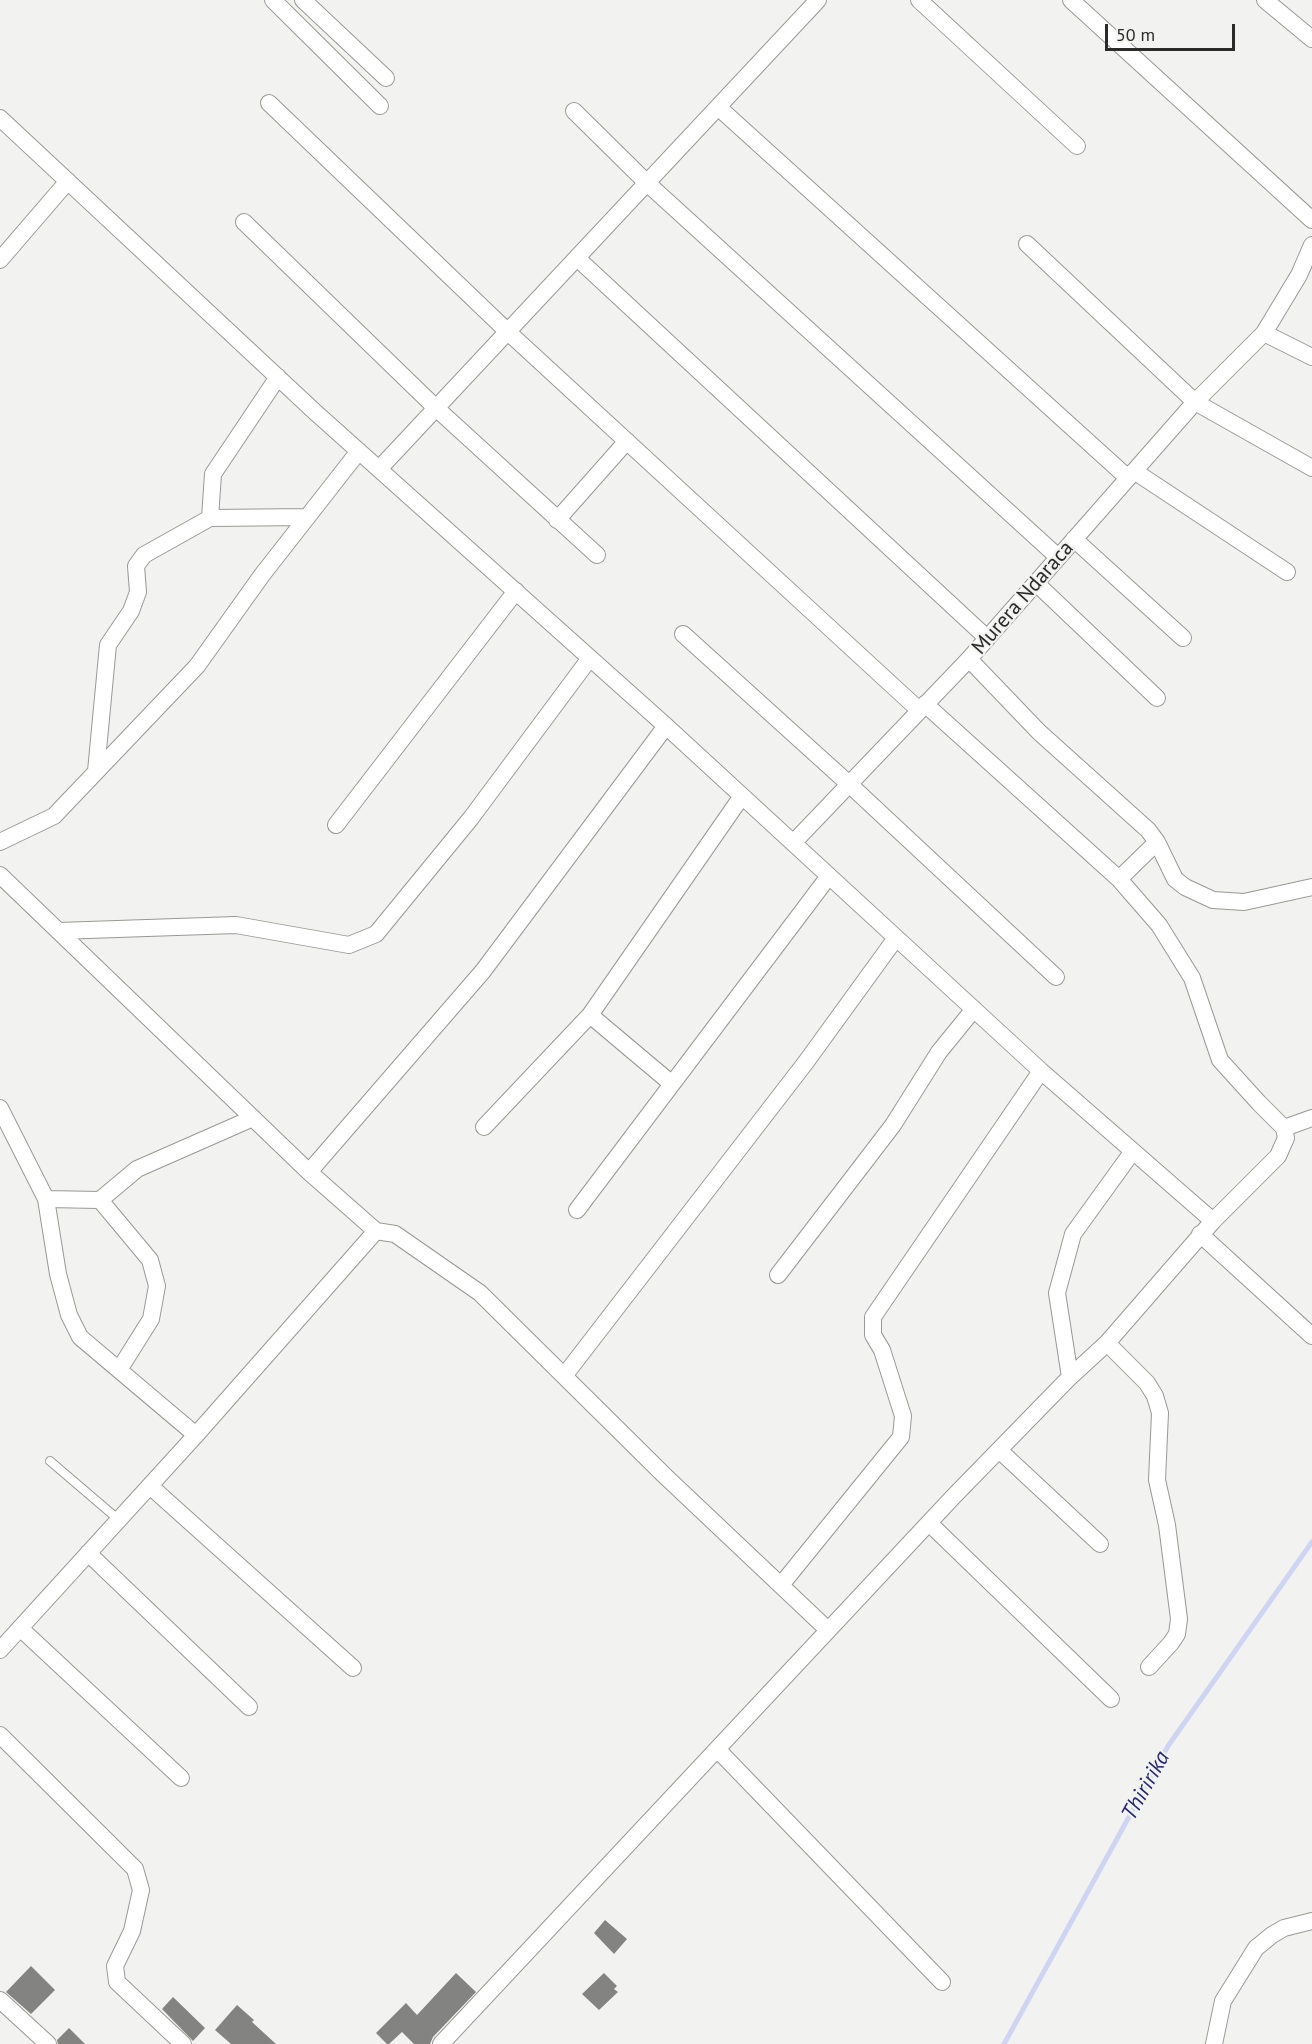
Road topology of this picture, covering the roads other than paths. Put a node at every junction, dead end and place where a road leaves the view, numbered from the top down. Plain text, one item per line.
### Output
1 (273, 0) edge
2 (303, 0) edge
3 (818, 0) edge
4 (919, 0) edge
5 (1071, 0) edge
6 (1265, 0) edge
7 (1312, 39) edge
8 (386, 78) dead end
9 (269, 103) dead end
10 (380, 106) dead end
11 (718, 107) junction
12 (574, 111) dead end
13 (0, 118) edge
14 (1077, 146) dead end
15 (68, 181) junction
16 (647, 183) junction
17 (1312, 220) edge
18 (244, 222) dead end
19 (1027, 244) dead end
20 (1312, 246) edge
21 (577, 258) junction
22 (0, 260) edge
23 (508, 332) junction
24 (1264, 333) junction
25 (1312, 357) edge
26 (278, 377) junction
27 (1195, 402) junction
28 (436, 408) junction
29 (627, 441) junction
30 (359, 451) junction
31 (1312, 468) edge
32 (379, 469) junction
33 (1131, 475) junction
34 (210, 518) junction
35 (307, 518) junction
36 (557, 519) junction
37 (1074, 540) junction
38 (597, 555) dead end
39 (1059, 557) junction
40 (1287, 572) dead end
41 (1035, 583) junction
42 (516, 591) junction
43 (683, 634) dead end
44 (987, 638) junction
45 (1183, 638) dead end
46 (590, 658) junction
47 (969, 659) junction
48 (1157, 698) dead end
49 (922, 707) junction
50 (666, 726) junction
51 (96, 771) junction
52 (849, 784) junction
53 (742, 796) junction
54 (336, 825) dead end
55 (0, 842) edge
56 (1157, 842) junction
57 (793, 843) junction
58 (0, 875) edge
59 (829, 876) junction
60 (1119, 879) junction
61 (1312, 887) edge
62 (58, 931) junction
63 (896, 938) junction
64 (1056, 977) dead end
65 (974, 1009) junction
66 (590, 1015) junction
67 (1041, 1071) junction
68 (672, 1084) junction
69 (0, 1108) edge
70 (253, 1118) junction
71 (1312, 1118) edge
72 (484, 1127) dead end
73 (1284, 1128) junction
74 (1133, 1150) junction
75 (309, 1172) junction
76 (46, 1199) junction
77 (100, 1200) junction
78 (577, 1210) dead end
79 (1213, 1221) junction
80 (376, 1231) junction
81 (1200, 1234) junction
82 (778, 1275) dead end
83 (1312, 1336) edge
84 (1107, 1343) junction
85 (119, 1370) junction
86 (564, 1376) junction
87 (1070, 1377) junction
88 (196, 1435) junction
89 (999, 1450) junction
90 (50, 1461) dead end
91 (150, 1486) junction
92 (118, 1520) junction
93 (928, 1523) junction
94 (1100, 1544) dead end
95 (88, 1553) junction
96 (781, 1585) junction
97 (20, 1628) junction
98 (828, 1630) junction
99 (0, 1650) edge
100 (1149, 1667) dead end
101 (352, 1668) dead end
102 (1111, 1699) dead end
103 (249, 1707) dead end
104 (0, 1735) edge
105 (717, 1749) junction
106 (181, 1778) dead end
107 (1312, 1921) edge
108 (942, 1982) dead end
109 (0, 2000) edge
110 (48, 2044) edge
111 (183, 2044) edge
112 (441, 2044) edge
113 (1214, 2044) edge

1 - 10 street
2 - 8 street
3 - 11 street
4 - 14 street
5 - 17 street
6 - 7 street
9 - 23 street
11 - 16 street
11 - 33 street
12 - 16 street
13 - 15 street
15 - 22 street
15 - 26 street
16 - 21 street
16 - 39 street
18 - 28 street
19 - 27 street
20 - 24 street, Murera Ndaraca
21 - 23 street
21 - 44 street
23 - 28 street
23 - 29 street
24 - 25 street
24 - 27 street, Murera Ndaraca
26 - 30 street
26 - 34 street
27 - 31 street
27 - 33 street, Murera Ndaraca
28 - 32 street
28 - 36 street
29 - 36 street
29 - 49 street
30 - 32 street
30 - 35 street
32 - 42 street
33 - 37 street, Murera Ndaraca
33 - 40 street
34 - 35 street
34 - 51 street
35 - 51 street
36 - 38 street
37 - 39 street, Murera Ndaraca
37 - 45 street
39 - 41 street, Murera Ndaraca
41 - 44 street, Murera Ndaraca
41 - 48 street
42 - 46 street
42 - 54 street
43 - 52 street
44 - 47 street, Murera Ndaraca
46 - 50 street
46 - 62 street
47 - 49 street
47 - 56 street, Murera Ndaraca
49 - 52 street
49 - 60 street
50 - 53 street
50 - 75 street
51 - 55 street
52 - 57 street
52 - 64 street
53 - 57 street
53 - 66 street
56 - 60 street
56 - 61 street, Murera Ndaraca
57 - 59 street
58 - 62 street
59 - 63 street
59 - 68 street
60 - 73 street
62 - 70 street
63 - 65 street
63 - 86 street
65 - 67 street
65 - 82 street
66 - 68 street
66 - 72 street
67 - 74 street
67 - 96 street
68 - 78 street
69 - 76 street
70 - 75 street
70 - 77 street
71 - 73 street
73 - 79 street
74 - 79 street
74 - 87 street
75 - 80 street
76 - 77 street
76 - 85 street
77 - 85 street
79 - 81 street
80 - 86 street
80 - 88 street
81 - 83 street
81 - 84 street
84 - 87 street
84 - 100 street
85 - 88 street
86 - 96 street
87 - 89 street
88 - 91 street
89 - 93 street
89 - 94 street
90 - 92 lane
91 - 92 street
91 - 101 street
92 - 95 street
93 - 98 street
93 - 102 street
95 - 97 street
95 - 103 street
96 - 98 street
97 - 99 street
97 - 106 street
98 - 105 street
104 - 111 street
105 - 108 street
105 - 112 street
107 - 113 street
109 - 110 street

